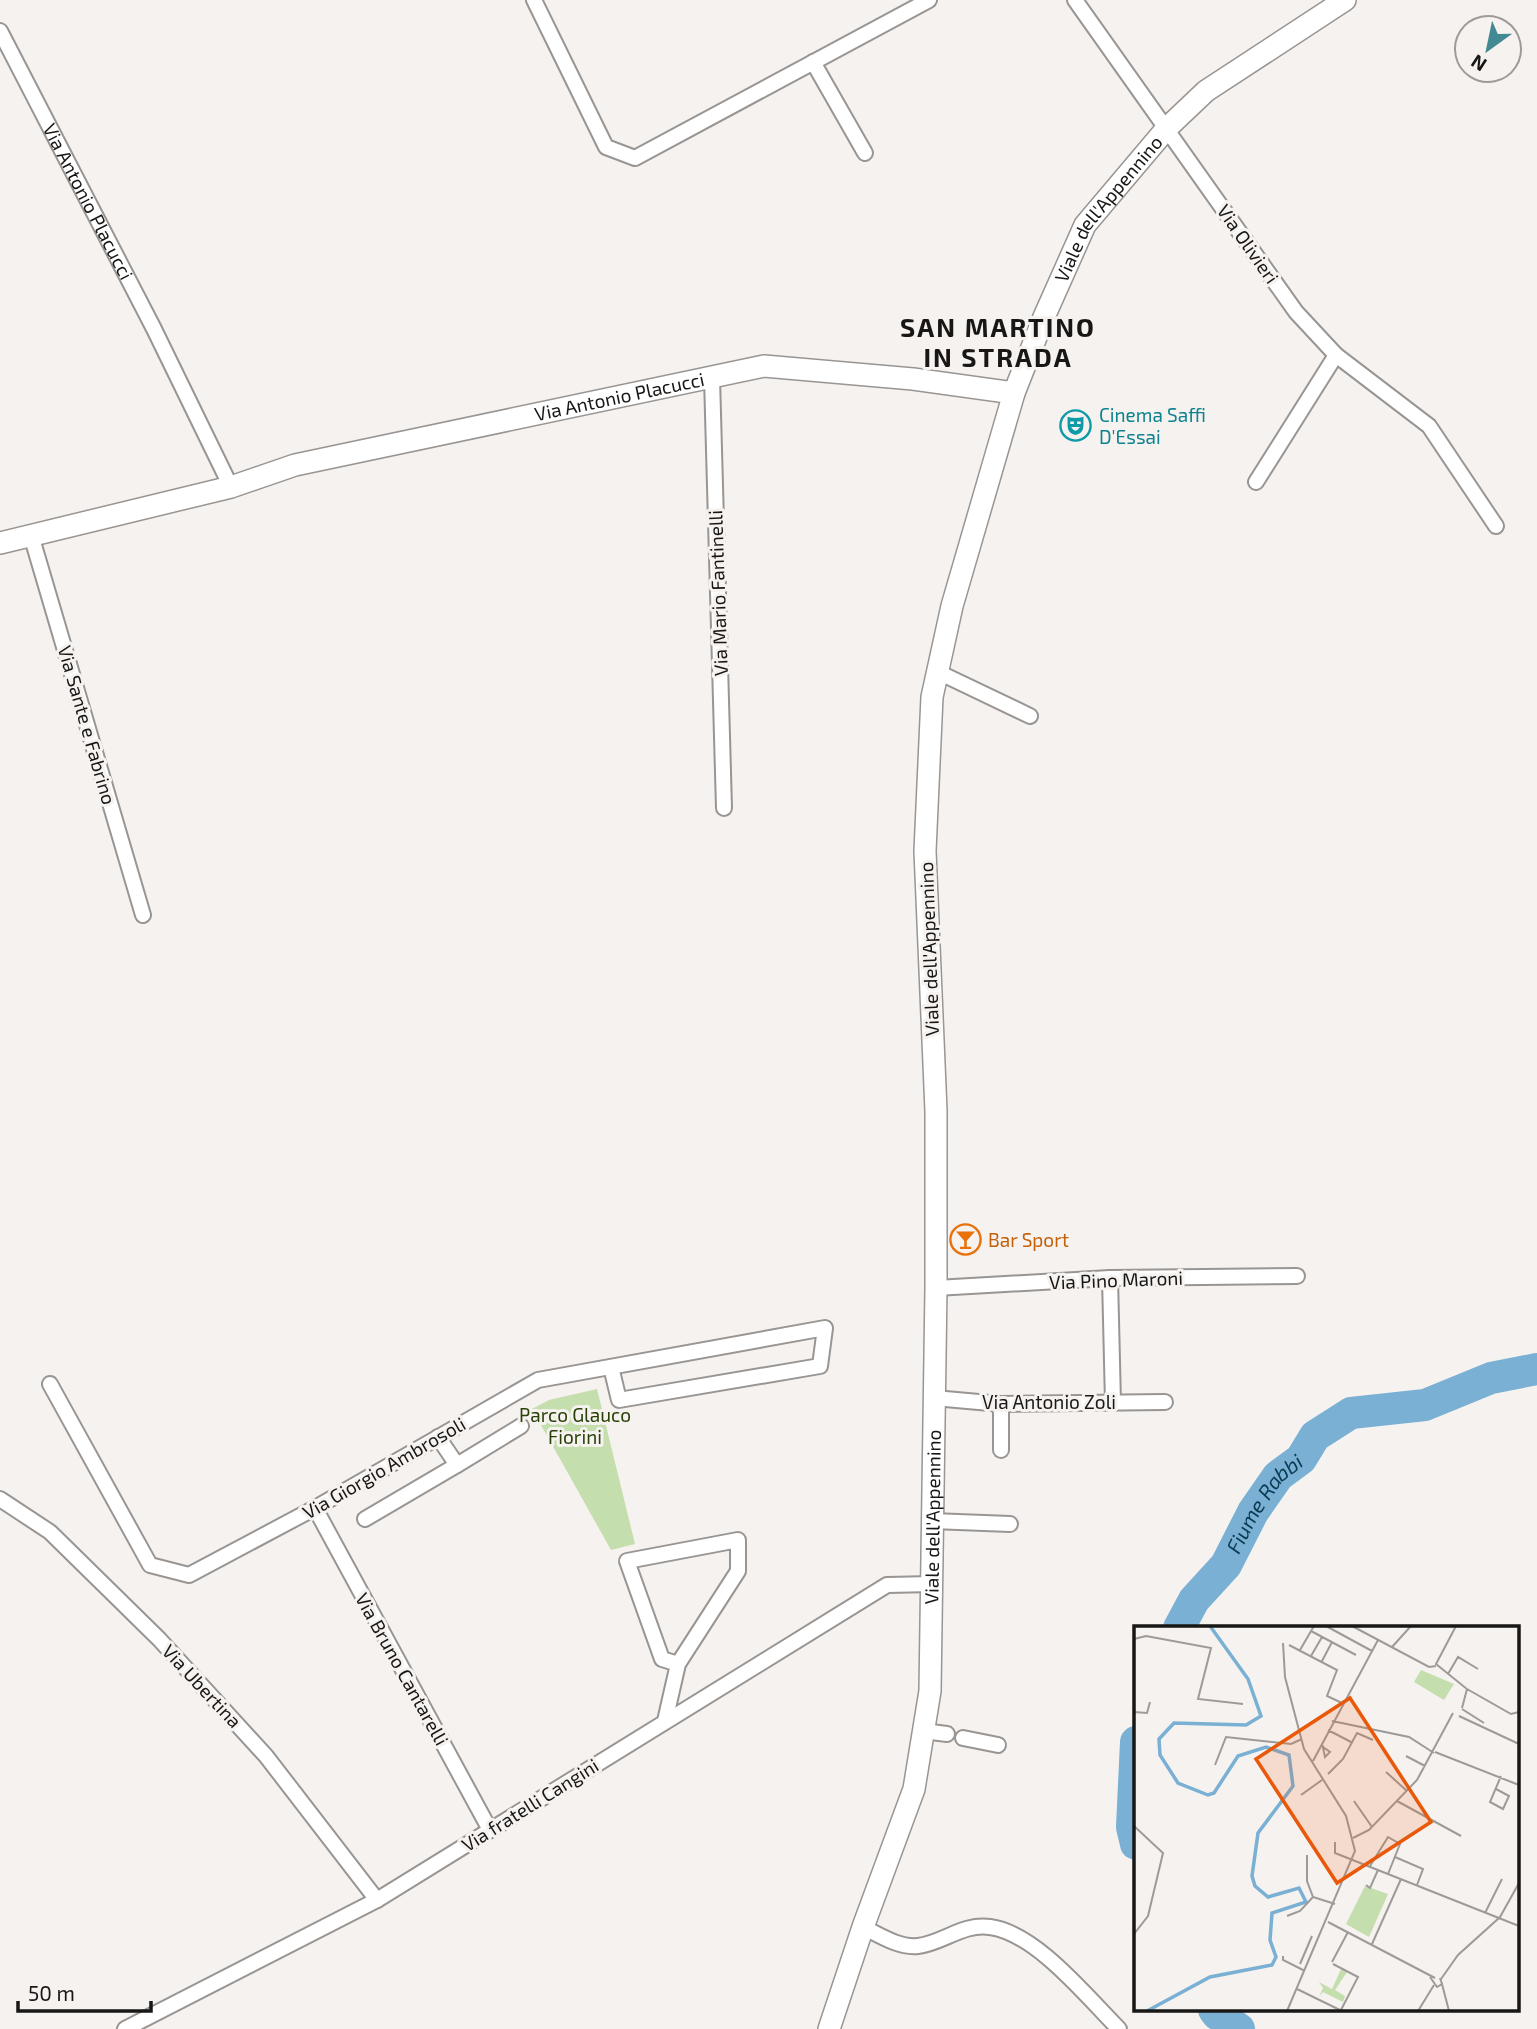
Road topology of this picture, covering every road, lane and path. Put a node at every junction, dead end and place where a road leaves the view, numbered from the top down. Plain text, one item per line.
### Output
1 (534, 0) edge
2 (929, 0) edge
3 (1075, 0) edge
4 (1345, 0) edge
5 (0, 31) edge
6 (813, 62) junction
7 (1167, 128) junction
8 (865, 153) dead end
9 (1336, 355) junction
10 (712, 378) junction
11 (1014, 393) junction
12 (1256, 482) dead end
13 (231, 487) junction
14 (1496, 526) dead end
15 (32, 535) junction
16 (0, 543) edge
17 (938, 672) junction
18 (1030, 716) dead end
19 (724, 808) dead end
20 (144, 915) dead end
21 (1297, 1276) dead end
22 (1110, 1278) junction
23 (936, 1288) junction
24 (611, 1367) junction
25 (50, 1384) dead end
26 (934, 1398) junction
27 (1165, 1402) dead end
28 (1113, 1403) junction
29 (1001, 1404) junction
30 (521, 1426) dead end
31 (438, 1437) junction
32 (1000, 1450) dead end
33 (457, 1465) junction
34 (0, 1499) edge
35 (315, 1507) junction
36 (365, 1519) dead end
37 (932, 1521) junction
38 (1010, 1524) dead end
39 (932, 1584) junction
40 (678, 1664) junction
41 (665, 1721) junction
42 (923, 1731) junction
43 (947, 1734) dead end
44 (963, 1738) dead end
45 (998, 1745) dead end
46 (490, 1830) junction
47 (377, 1900) junction
48 (863, 1927) junction
49 (130, 2028) edge
50 (829, 2029) edge
51 (1119, 2029) edge

1 - 6 street
2 - 6 street
3 - 7 street, Via Olivieri
4 - 7 main road, Viale dell'Appennino
5 - 13 street, Via Antonio Placucci
6 - 8 street
7 - 9 street, Via Olivieri
7 - 11 main road, Viale dell'Appennino
9 - 12 street
9 - 14 street, Via Olivieri
10 - 11 main road, Via Antonio Placucci
10 - 13 main road, Via Antonio Placucci
10 - 19 street, Via Mario Fantinelli
11 - 17 main road, Viale dell'Appennino
13 - 15 main road, Via Antonio Placucci
15 - 16 main road, Via Antonio Placucci
15 - 20 street, Via Sante e Fabrino
17 - 18 street
17 - 23 main road, Viale dell'Appennino
21 - 22 street, Via Pino Maroni
22 - 23 street, Via Pino Maroni
22 - 28 street
23 - 26 main road, Viale dell'Appennino
24 - 24 street, Via Giorgio Ambrosoli
24 - 31 street, Via Giorgio Ambrosoli
25 - 35 street, Via Giorgio Ambrosoli
26 - 29 street, Via Antonio Zoli
26 - 37 main road, Viale dell'Appennino
27 - 28 street, Via Antonio Zoli
28 - 29 street, Via Antonio Zoli
29 - 32 street
30 - 33 street
31 - 33 street
31 - 35 street, Via Giorgio Ambrosoli
33 - 36 street
34 - 47 street, Via Ubertina
35 - 46 street, Via Bruno Cantarelli
37 - 38 street
37 - 39 main road, Viale dell'Appennino
39 - 41 street, Via fratelli Cangini
39 - 42 main road, Viale dell'Appennino
40 - 40 street
40 - 41 street
41 - 46 street, Via fratelli Cangini
42 - 43 street
42 - 48 main road, Viale dell'Appennino
44 - 45 street
46 - 47 street, Via fratelli Cangini
47 - 49 street, Via fratelli Cangini
48 - 50 main road, Viale dell'Appennino
48 - 51 street

